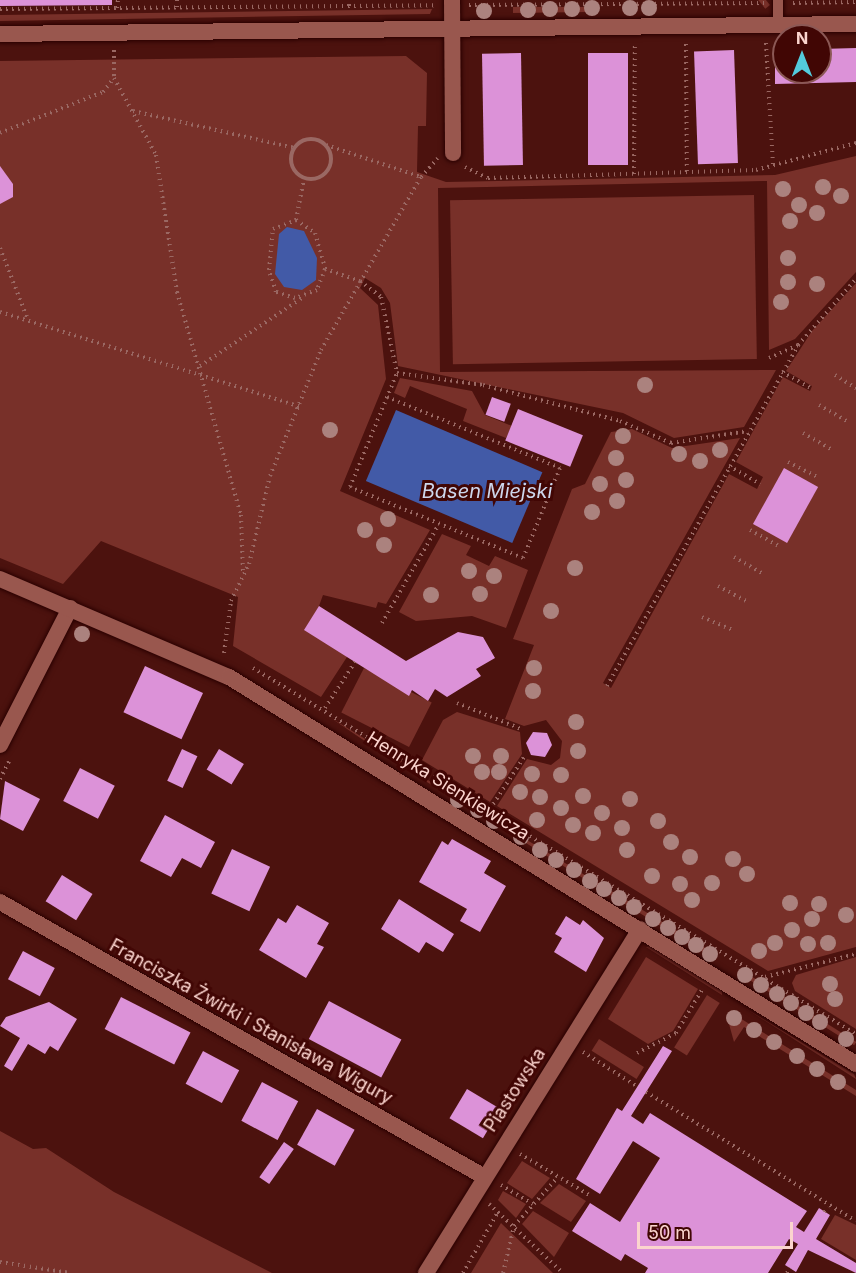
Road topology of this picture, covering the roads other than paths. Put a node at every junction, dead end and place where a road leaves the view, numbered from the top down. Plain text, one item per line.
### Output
1 (778, 1) edge
2 (452, 3) edge
3 (772, 24) edge
4 (778, 24) edge
5 (832, 24) edge
6 (856, 24) edge
7 (452, 28) junction
8 (0, 34) edge
9 (453, 153) road end
10 (0, 579) edge
11 (70, 608) junction
12 (0, 745) edge
13 (0, 902) edge
14 (640, 929) junction
15 (856, 1064) edge
16 (491, 1179) junction
17 (426, 1273) edge

1 - 4 lane
2 - 7 street
3 - 7 street
5 - 6 street
7 - 8 street
7 - 9 street
10 - 11 street, Henryka Sienkiewicza
11 - 12 street
11 - 14 street, Henryka Sienkiewicza
13 - 16 street, Franciszka Żwirki i Stanisława Wigury
14 - 15 street, Henryka Sienkiewicza
14 - 16 street, Piastowska
16 - 17 street, Piastowska

